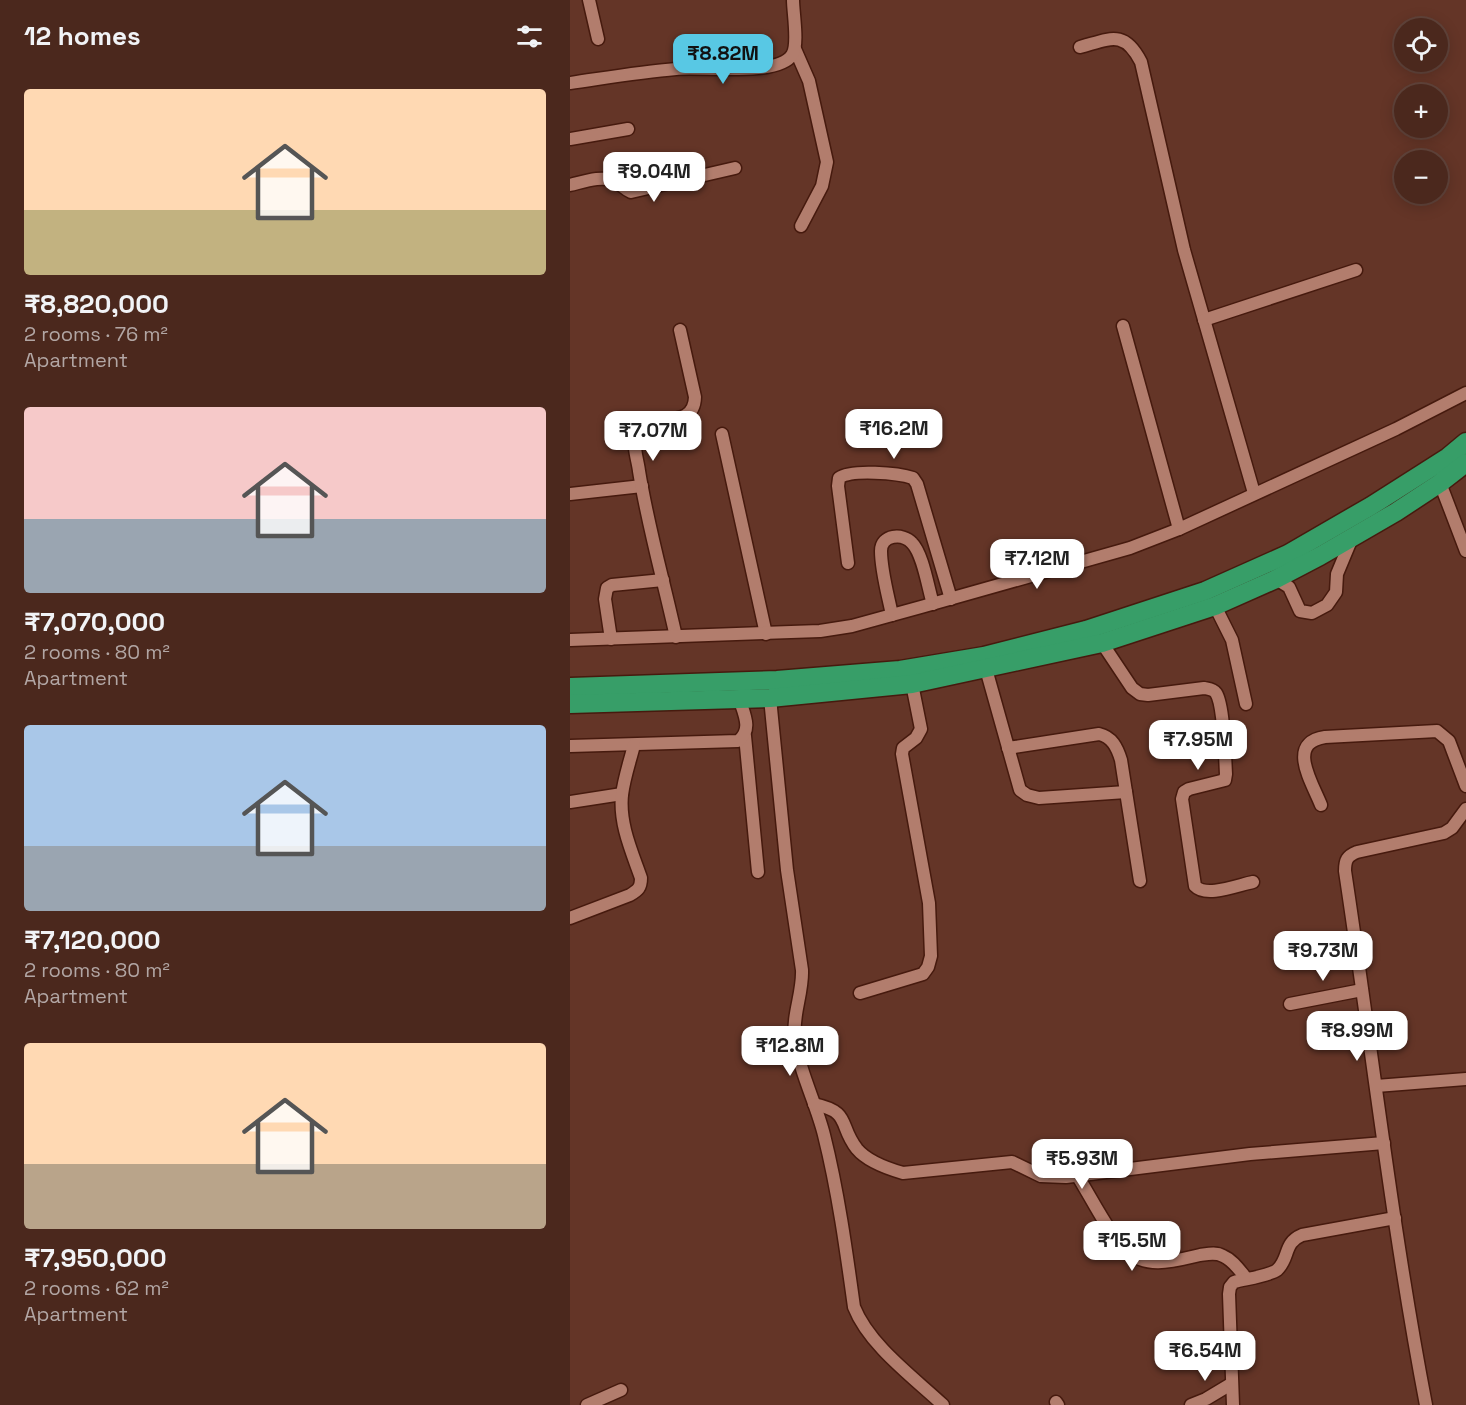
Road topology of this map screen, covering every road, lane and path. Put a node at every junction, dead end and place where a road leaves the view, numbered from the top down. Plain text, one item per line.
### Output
1 (589, 0) edge
2 (793, 0) edge
3 (598, 39) dead end
4 (1080, 47) dead end
5 (795, 49) junction
6 (570, 83) edge
7 (628, 129) dead end
8 (570, 139) edge
9 (735, 168) dead end
10 (570, 185) edge
11 (801, 226) dead end
12 (1356, 270) dead end
13 (1204, 320) junction
14 (1123, 326) dead end
15 (680, 330) dead end
16 (1466, 393) edge
17 (722, 434) dead end
18 (1466, 442) edge
19 (1466, 463) edge
20 (1440, 483) junction
21 (642, 486) junction
22 (1254, 493) junction
23 (570, 494) edge
24 (1179, 529) junction
25 (1352, 538) junction
26 (1466, 551) edge
27 (848, 563) dead end
28 (1276, 579) junction
29 (663, 580) junction
30 (951, 599) junction
31 (933, 604) junction
32 (1215, 606) junction
33 (891, 615) junction
34 (766, 634) junction
35 (676, 637) junction
36 (611, 639) junction
37 (570, 640) edge
38 (1102, 643) junction
39 (987, 669) junction
40 (912, 684) junction
41 (570, 687) edge
42 (739, 699) junction
43 (770, 699) junction
44 (570, 704) edge
45 (1246, 704) dead end
46 (745, 736) junction
47 (634, 745) junction
48 (570, 746) edge
49 (1008, 748) junction
50 (1466, 786) edge
51 (1126, 792) junction
52 (622, 794) junction
53 (570, 802) edge
54 (1321, 806) dead end
55 (1466, 809) edge
56 (758, 872) dead end
57 (1140, 880) dead end
58 (1253, 882) dead end
59 (570, 918) edge
60 (1362, 990) junction
61 (860, 993) dead end
62 (1290, 1004) dead end
63 (1466, 1080) edge
64 (1376, 1086) junction
65 (814, 1104) junction
66 (1384, 1143) junction
67 (1077, 1176) junction
68 (1395, 1218) junction
69 (1246, 1278) junction
70 (1230, 1384) junction
71 (621, 1390) dead end
72 (587, 1405) edge
73 (943, 1405) edge
74 (1191, 1405) edge
75 (1233, 1405) edge
76 (1426, 1405) edge

1 - 3 street
2 - 5 street
4 - 13 street
5 - 6 street
5 - 11 street
7 - 8 street
9 - 10 street
12 - 13 street
13 - 22 street
14 - 24 street
15 - 21 street
16 - 22 street
17 - 34 street
18 - 41 highway
19 - 20 highway
20 - 25 highway
20 - 26 street
21 - 23 street
21 - 29 street
22 - 24 street
24 - 30 street
25 - 28 highway
25 - 28 street
27 - 30 street
28 - 32 highway
29 - 35 street
29 - 36 street
30 - 31 street
31 - 33 street
31 - 33 street
32 - 38 highway
32 - 45 street
33 - 34 street
34 - 35 street
35 - 36 street
36 - 37 street
38 - 39 highway
38 - 58 street
39 - 40 highway
39 - 49 street
40 - 43 highway
40 - 61 street
42 - 43 highway
42 - 44 highway
42 - 46 street
43 - 65 street
46 - 47 street
46 - 56 street
47 - 48 street
47 - 52 street
49 - 51 street
49 - 51 street
50 - 54 street
51 - 57 street
52 - 53 street
52 - 59 street
55 - 60 street
60 - 62 street
60 - 64 street
63 - 64 street
64 - 66 street
65 - 67 street
65 - 73 street
66 - 67 street
66 - 68 street
67 - 69 street
68 - 69 street
68 - 76 street
69 - 70 street
70 - 74 street
70 - 75 street
71 - 72 street

